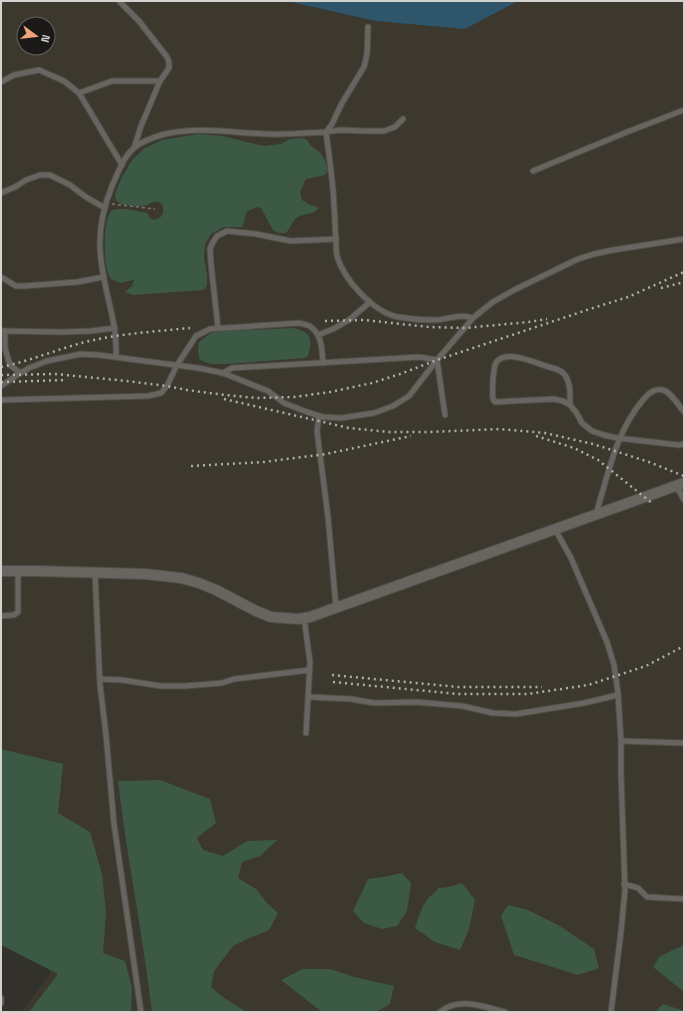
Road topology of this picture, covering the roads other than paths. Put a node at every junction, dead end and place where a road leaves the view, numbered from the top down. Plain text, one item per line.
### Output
1 (119, 1) edge
2 (368, 27) dead end
3 (160, 81) junction
4 (1, 82) edge
5 (79, 93) junction
6 (684, 110) edge
7 (403, 119) dead end
8 (326, 132) junction
9 (134, 148) junction
10 (122, 165) junction
11 (533, 171) dead end
12 (1, 193) edge
13 (105, 205) junction
14 (336, 239) junction
15 (684, 239) edge
16 (1, 277) edge
17 (104, 278) junction
18 (370, 302) junction
19 (473, 318) junction
20 (114, 328) junction
21 (218, 328) junction
22 (3, 331) edge
23 (318, 335) junction
24 (116, 356) junction
25 (437, 360) junction
26 (323, 363) junction
27 (177, 365) junction
28 (20, 373) junction
29 (223, 373) junction
30 (1, 386) edge
31 (1, 400) edge
32 (570, 405) junction
33 (684, 412) edge
34 (445, 414) dead end
35 (319, 416) junction
36 (620, 438) junction
37 (684, 444) edge
38 (680, 484) edge
39 (684, 500) edge
40 (596, 514) junction
41 (555, 530) junction
42 (1, 571) edge
43 (18, 571) junction
44 (95, 573) junction
45 (336, 607) junction
46 (1, 616) edge
47 (304, 618) junction
48 (310, 670) junction
49 (100, 679) junction
50 (618, 695) junction
51 (309, 697) junction
52 (306, 733) dead end
53 (621, 741) junction
54 (684, 742) edge
55 (624, 884) junction
56 (684, 899) edge
57 (1, 998) edge
58 (1, 1003) edge
59 (140, 1012) edge
60 (440, 1012) edge
61 (505, 1012) edge
62 (611, 1012) edge

1 - 3 lane
2 - 8 lane
3 - 5 lane
3 - 9 lane
4 - 5 lane
5 - 10 lane
6 - 11 lane
7 - 8 lane
8 - 9 lane
8 - 14 lane
9 - 10 lane
10 - 13 lane
12 - 13 lane
13 - 17 lane
14 - 18 lane
14 - 21 lane
15 - 19 lane
16 - 17 lane
17 - 20 lane
18 - 19 lane
18 - 23 lane
19 - 25 lane
20 - 22 lane
20 - 24 lane
21 - 23 lane
21 - 27 lane
22 - 28 lane
23 - 26 lane
24 - 27 lane
24 - 28 lane
25 - 26 lane
25 - 34 lane
25 - 35 lane
26 - 29 lane
27 - 29 lane
27 - 31 lane
28 - 30 lane
29 - 35 lane
32 - 32 lane
32 - 36 lane
33 - 36 lane
35 - 45 lane
36 - 37 lane
36 - 40 lane
38 - 39 lane
38 - 40 street
40 - 41 street
41 - 45 street
41 - 50 lane
42 - 43 street
43 - 44 street
43 - 46 lane
44 - 47 street
44 - 49 lane
45 - 47 street
47 - 48 lane
48 - 49 lane
48 - 51 lane
49 - 59 lane
50 - 51 lane
50 - 53 lane
51 - 52 lane
53 - 54 lane
53 - 55 lane
55 - 56 lane
55 - 62 lane
57 - 58 lane
60 - 61 lane

